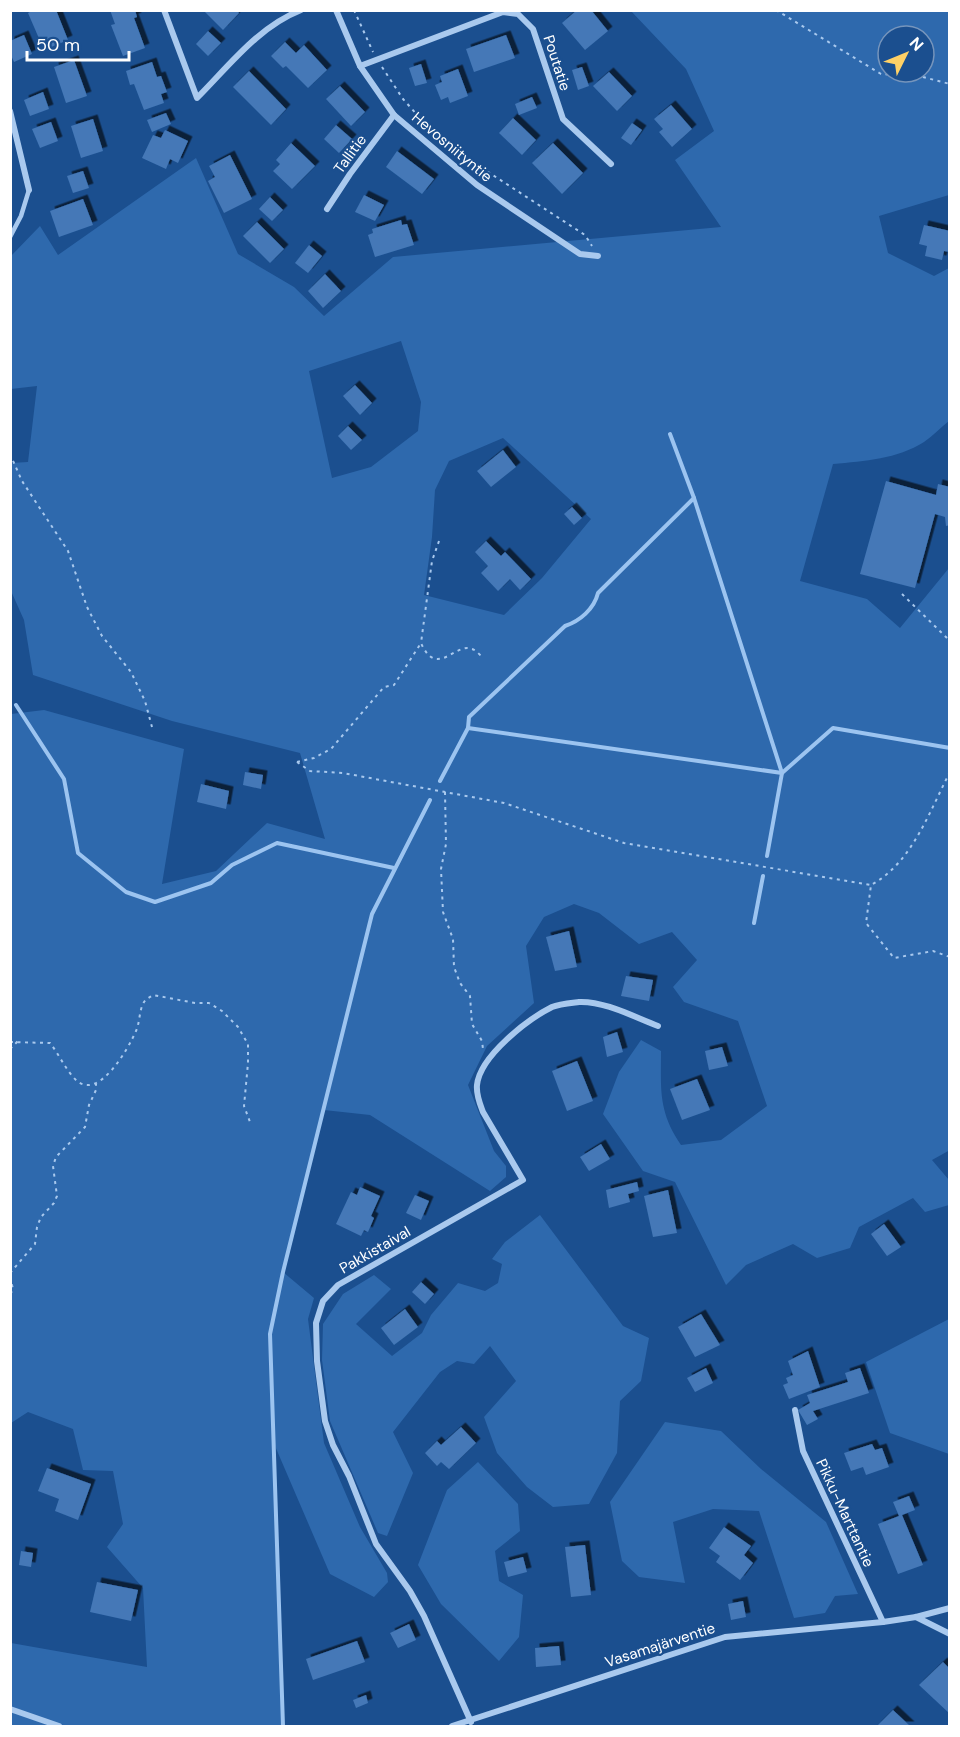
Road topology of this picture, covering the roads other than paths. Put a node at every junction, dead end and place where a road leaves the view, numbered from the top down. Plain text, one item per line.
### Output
1 (164, 10) edge
2 (301, 10) edge
3 (336, 10) edge
4 (360, 66) junction
5 (10, 111) edge
6 (394, 115) junction
7 (610, 164) dead end
8 (29, 190) joint
9 (327, 209) dead end
10 (10, 237) edge
11 (598, 256) road end
12 (658, 1026) dead end
13 (795, 1410) dead end
14 (950, 1608) edge
15 (916, 1617) junction
16 (883, 1622) junction
17 (950, 1634) edge
18 (10, 1709) edge
19 (471, 1722) junction
20 (59, 1726) edge
21 (452, 1726) edge

1 - 2 street
3 - 4 street, Hevosniityntie
4 - 6 street, Hevosniityntie
4 - 7 street, Poutatie
5 - 8 street
6 - 9 street, Tallitie
6 - 11 street, Hevosniityntie
8 - 10 lane
12 - 19 street, Pakkistaival
13 - 16 street, Pikku-Marttantie
14 - 15 street, Vasamajärventie
15 - 16 street, Vasamajärventie
15 - 17 street
16 - 19 street, Vasamajärventie
18 - 20 street
19 - 21 street, Vasamajärventie

